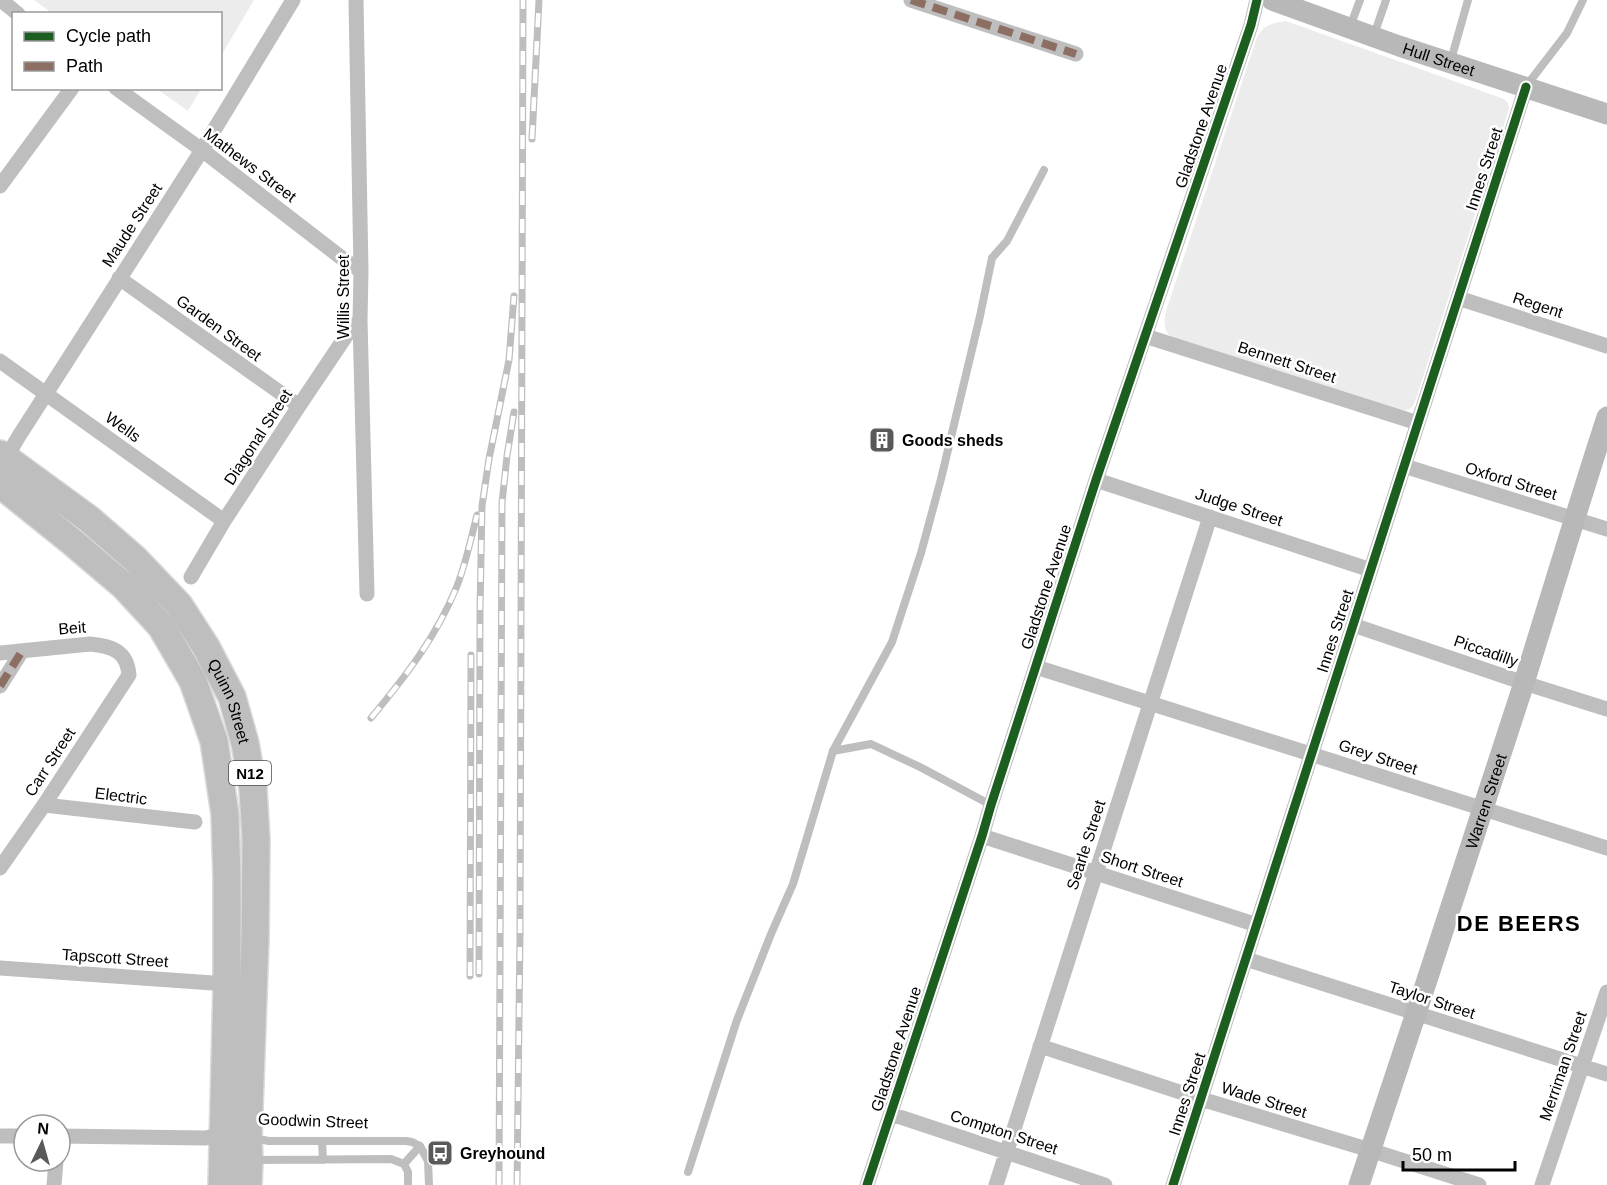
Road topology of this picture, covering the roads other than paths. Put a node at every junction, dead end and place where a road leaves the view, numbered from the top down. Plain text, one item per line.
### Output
1 (1, 0) edge
2 (293, 0) edge
3 (356, 0) edge
4 (911, 0) edge
5 (1257, 0) edge
6 (1273, 0) edge
7 (1360, 0) edge
8 (1386, 0) edge
9 (1468, 0) edge
10 (1583, 0) edge
11 (16, 12) edge
12 (1350, 28) junction
13 (1374, 37) junction
14 (1076, 54) dead end
15 (1450, 62) junction
16 (1526, 87) junction
17 (71, 90) edge
18 (119, 90) edge
19 (1607, 114) edge
20 (202, 150) junction
21 (1044, 170) dead end
22 (0, 186) edge
23 (361, 271) junction
24 (119, 278) junction
25 (1458, 298) junction
26 (360, 320) junction
27 (1145, 336) junction
28 (1607, 346) edge
29 (0, 361) edge
30 (46, 394) junction
31 (298, 406) junction
32 (1607, 417) edge
33 (1418, 423) junction
34 (2, 460) edge
35 (1404, 466) junction
36 (1096, 480) junction
37 (0, 484) edge
38 (1210, 517) junction
39 (1574, 519) junction
40 (224, 521) junction
41 (1607, 530) edge
42 (1371, 570) junction
43 (191, 577) dead end
44 (367, 594) dead end
45 (1353, 625) junction
46 (22, 651) junction
47 (0, 653) edge
48 (1036, 668) junction
49 (129, 675) joint
50 (1524, 683) junction
51 (0, 686) edge
52 (1150, 704) junction
53 (1607, 709) edge
54 (833, 751) junction
55 (1312, 755) junction
56 (44, 805) junction
57 (991, 805) junction
58 (1483, 809) junction
59 (195, 822) dead end
60 (982, 836) junction
61 (1607, 848) edge
62 (0, 868) edge
63 (1096, 873) junction
64 (1257, 925) junction
65 (1246, 959) junction
66 (0, 968) edge
67 (227, 984) junction
68 (1607, 992) edge
69 (1415, 1013) junction
70 (1040, 1046) junction
71 (1582, 1067) junction
72 (1607, 1074) edge
73 (1201, 1100) junction
74 (891, 1114) junction
75 (72, 1137) edge
76 (322, 1141) junction
77 (420, 1146) junction
78 (1370, 1150) junction
79 (233, 1152) edge
80 (1006, 1152) junction
81 (323, 1160) junction
82 (404, 1164) junction
83 (688, 1172) dead end
84 (1084, 1182) edge
85 (222, 1185) edge
86 (408, 1185) edge
87 (429, 1185) edge
88 (867, 1185) edge
89 (996, 1185) edge
90 (1105, 1185) edge
91 (1173, 1185) edge
92 (1359, 1185) edge
93 (1479, 1185) edge
94 (1542, 1185) edge

1 - 11 street
2 - 20 street, Maude Street
3 - 23 street, Willis Street
4 - 14 street
5 - 27 street, Gladstone Avenue
6 - 12 street, Hull Street
7 - 12 lane
8 - 13 lane
9 - 15 lane
10 - 16 lane
12 - 13 street, Hull Street
13 - 15 street, Hull Street
15 - 16 street, Hull Street
16 - 19 street, Hull Street
16 - 25 street, Innes Street
17 - 22 street
18 - 20 street, Mathews Street
20 - 23 street, Mathews Street
20 - 24 street, Maude Street
21 - 54 lane
23 - 26 street, Willis Street
24 - 30 street, Maude Street
24 - 31 street, Garden Street
25 - 28 street, Regent
25 - 33 street, Innes Street
26 - 31 street, Diagonal Street
26 - 44 street, Willis Street
27 - 33 street, Bennett Street
27 - 36 street, Gladstone Avenue
29 - 30 street, Wells
30 - 34 street, Maude Street
30 - 40 street, Wells
31 - 40 street, Diagonal Street
32 - 39 street, Warren Street
33 - 35 street, Innes Street
34 - 79 highway, Quinn Street / N12
35 - 39 street, Oxford Street
35 - 42 street, Innes Street
36 - 38 street, Judge Street
36 - 48 street, Gladstone Avenue
37 - 67 highway, Quinn Street / N12
38 - 42 street, Judge Street
38 - 52 street, Searle Street
39 - 41 street, Oxford Street
39 - 50 street, Warren Street
40 - 43 street, Diagonal Street
42 - 45 street, Innes Street
45 - 50 street, Piccadilly
45 - 55 street, Innes Street
46 - 47 street, Beit
46 - 49 street, Beit
46 - 51 street
48 - 52 street, Grey Street
48 - 57 street, Gladstone Avenue
49 - 56 street, Carr Street
50 - 53 street, Piccadilly
50 - 58 street, Warren Street
52 - 55 street, Grey Street
52 - 63 street, Searle Street
54 - 57 lane
54 - 83 lane
55 - 58 street, Grey Street
55 - 64 street, Innes Street
56 - 59 street, Electric
56 - 62 street, Carr Street
57 - 60 street, Gladstone Avenue
58 - 61 street, Grey Street
58 - 69 street, Warren Street
60 - 63 street, Short Street
60 - 74 street, Gladstone Avenue
63 - 64 street, Short Street
63 - 70 street, Searle Street
64 - 65 street, Innes Street
65 - 69 street, Taylor Street
65 - 73 street, Innes Street
66 - 67 street, Tapscott Street
67 - 79 highway, Quinn Street / N12
68 - 71 street, Merriman Street
69 - 71 street, Taylor Street
69 - 78 street, Warren Street
70 - 73 street, Wade Street
70 - 80 street, Searle Street
71 - 72 street, Taylor Street
71 - 94 street, Merriman Street
73 - 78 street, Wade Street
73 - 91 street, Innes Street
74 - 80 street, Compton Street
74 - 88 street, Gladstone Avenue
75 - 79 street, Goodwin Street
76 - 77 lane, Goodwin Street
76 - 79 lane, Goodwin Street
76 - 81 lane
77 - 82 lane
77 - 87 lane
78 - 92 street, Warren Street
78 - 93 street, Wade Street
79 - 81 lane
79 - 85 highway, Quinn Street / N12
80 - 84 street, Compton Street
80 - 89 street, Searle Street
81 - 82 lane
82 - 86 lane
84 - 90 street, Compton Street

